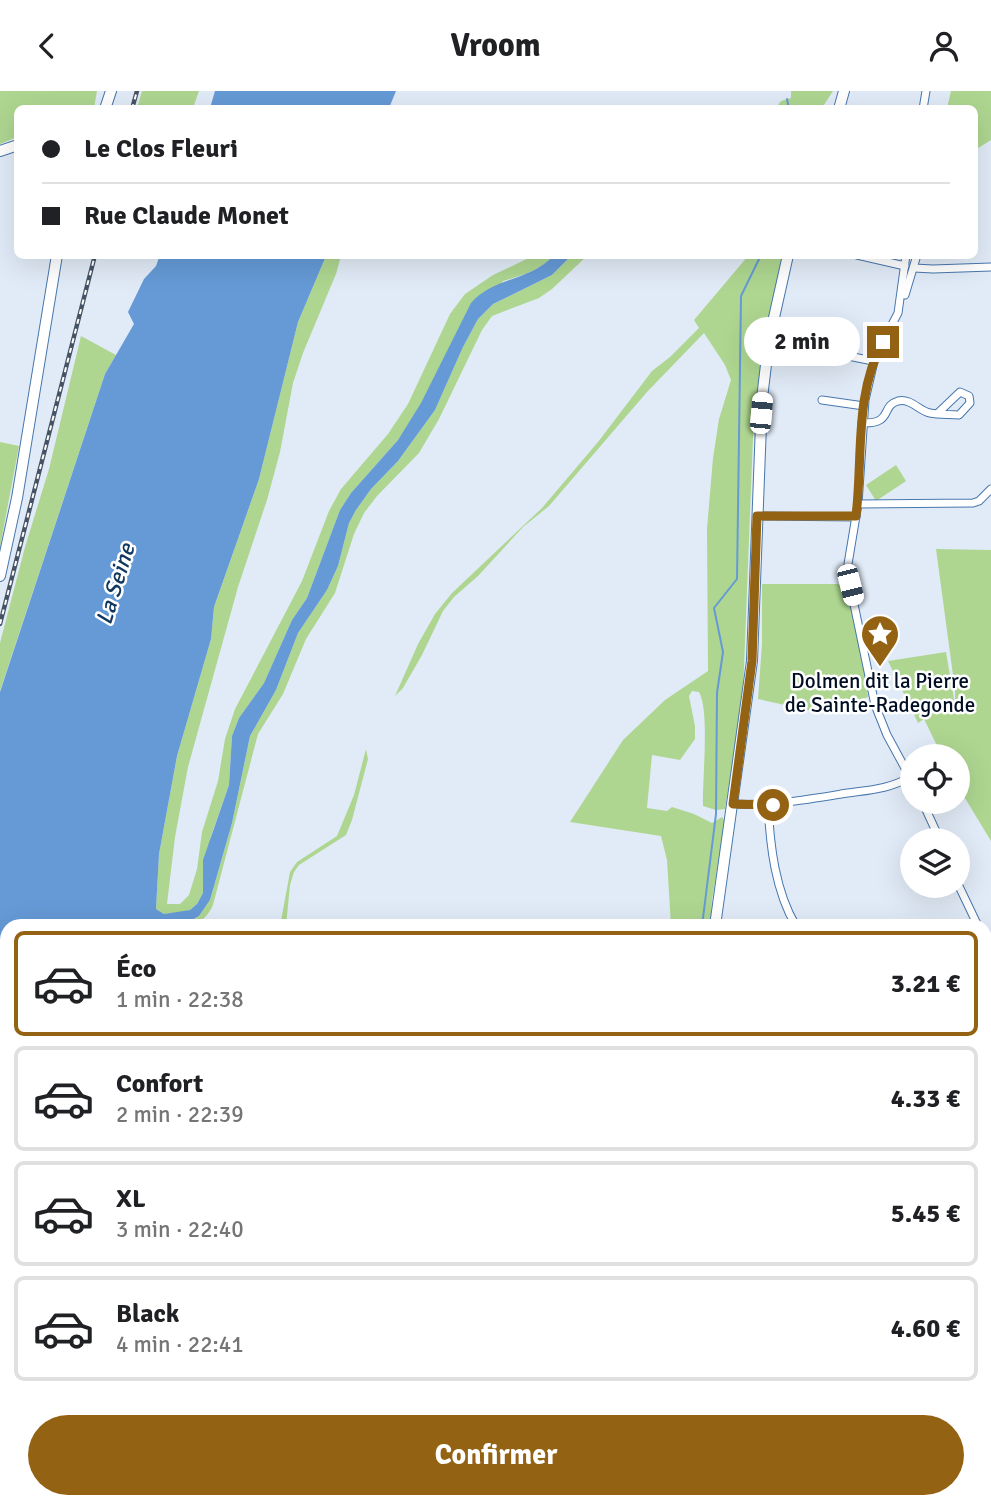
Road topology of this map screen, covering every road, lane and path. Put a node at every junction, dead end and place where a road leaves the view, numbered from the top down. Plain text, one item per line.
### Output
1 (56, 259) edge
2 (787, 259) edge
3 (874, 259) edge
4 (906, 259) edge
5 (917, 259) edge
6 (905, 266) junction
7 (991, 267) edge
8 (914, 268) junction
9 (902, 297) junction
10 (769, 340) junction
11 (873, 361) junction
12 (822, 400) dead end
13 (864, 406) junction
14 (938, 413) dead end
15 (862, 423) junction
16 (991, 489) edge
17 (858, 504) junction
18 (757, 516) junction
19 (856, 516) junction
20 (0, 576) edge
21 (900, 758) edge
22 (900, 783) edge
23 (733, 804) junction
24 (768, 806) junction
25 (965, 898) edge
26 (716, 919) edge
27 (793, 919) edge
28 (975, 919) edge

1 - 20 main road
2 - 10 main road
3 - 6 street
4 - 6 street
5 - 8 street
6 - 9 street
7 - 8 street
8 - 9 street
9 - 11 street
10 - 11 street
10 - 18 main road
11 - 13 street
12 - 13 street
13 - 15 street
14 - 15 street
15 - 17 street
16 - 17 street
17 - 19 street
18 - 19 street
18 - 23 main road
19 - 21 street
22 - 24 street
23 - 24 street
23 - 26 main road
24 - 27 street
25 - 28 street

